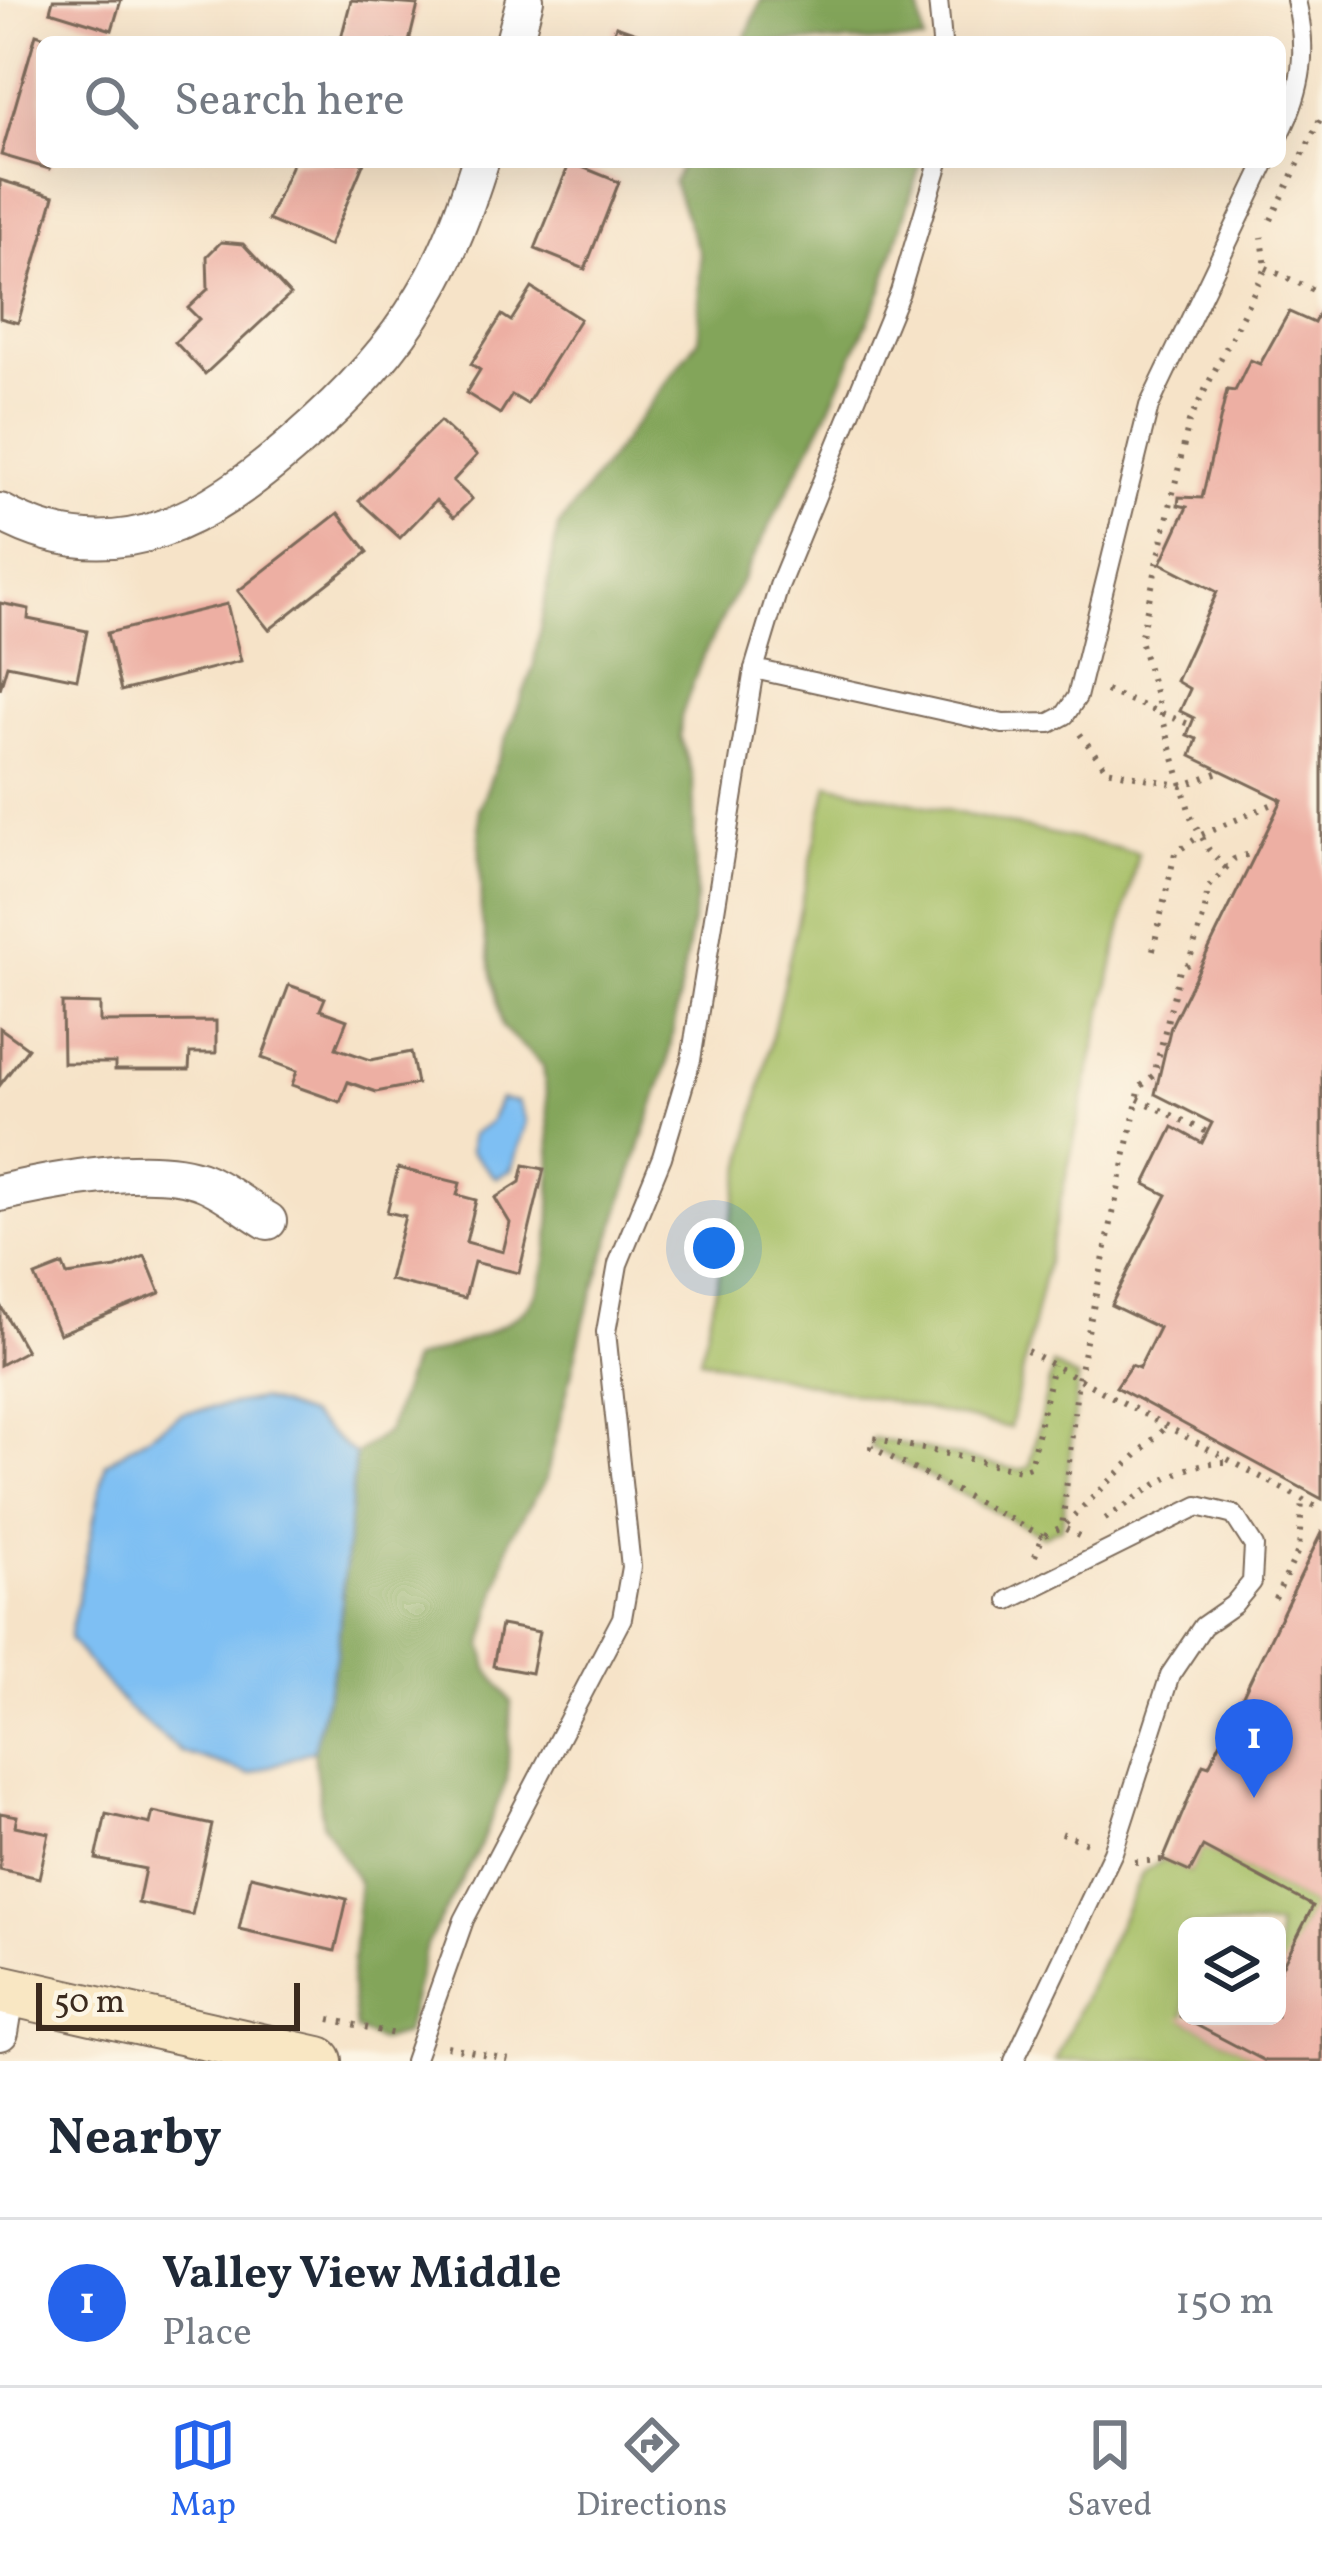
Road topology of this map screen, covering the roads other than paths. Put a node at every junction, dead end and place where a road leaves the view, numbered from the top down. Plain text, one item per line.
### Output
1 (525, 0) edge
2 (938, 0) edge
3 (1296, 0) edge
4 (516, 36) edge
5 (941, 36) edge
6 (1286, 120) edge
7 (478, 168) edge
8 (937, 168) edge
9 (1263, 168) edge
10 (0, 512) edge
11 (754, 669) junction
12 (0, 1193) edge
13 (268, 1221) dead end
14 (1010, 1600) dead end
15 (2, 2004) edge
16 (318, 2061) edge
17 (414, 2061) edge
18 (1014, 2061) edge

1 - 4 street
2 - 5 lane
3 - 6 lane
7 - 10 street
8 - 11 lane
9 - 11 lane
11 - 17 lane
12 - 13 street
14 - 18 lane
15 - 16 street

